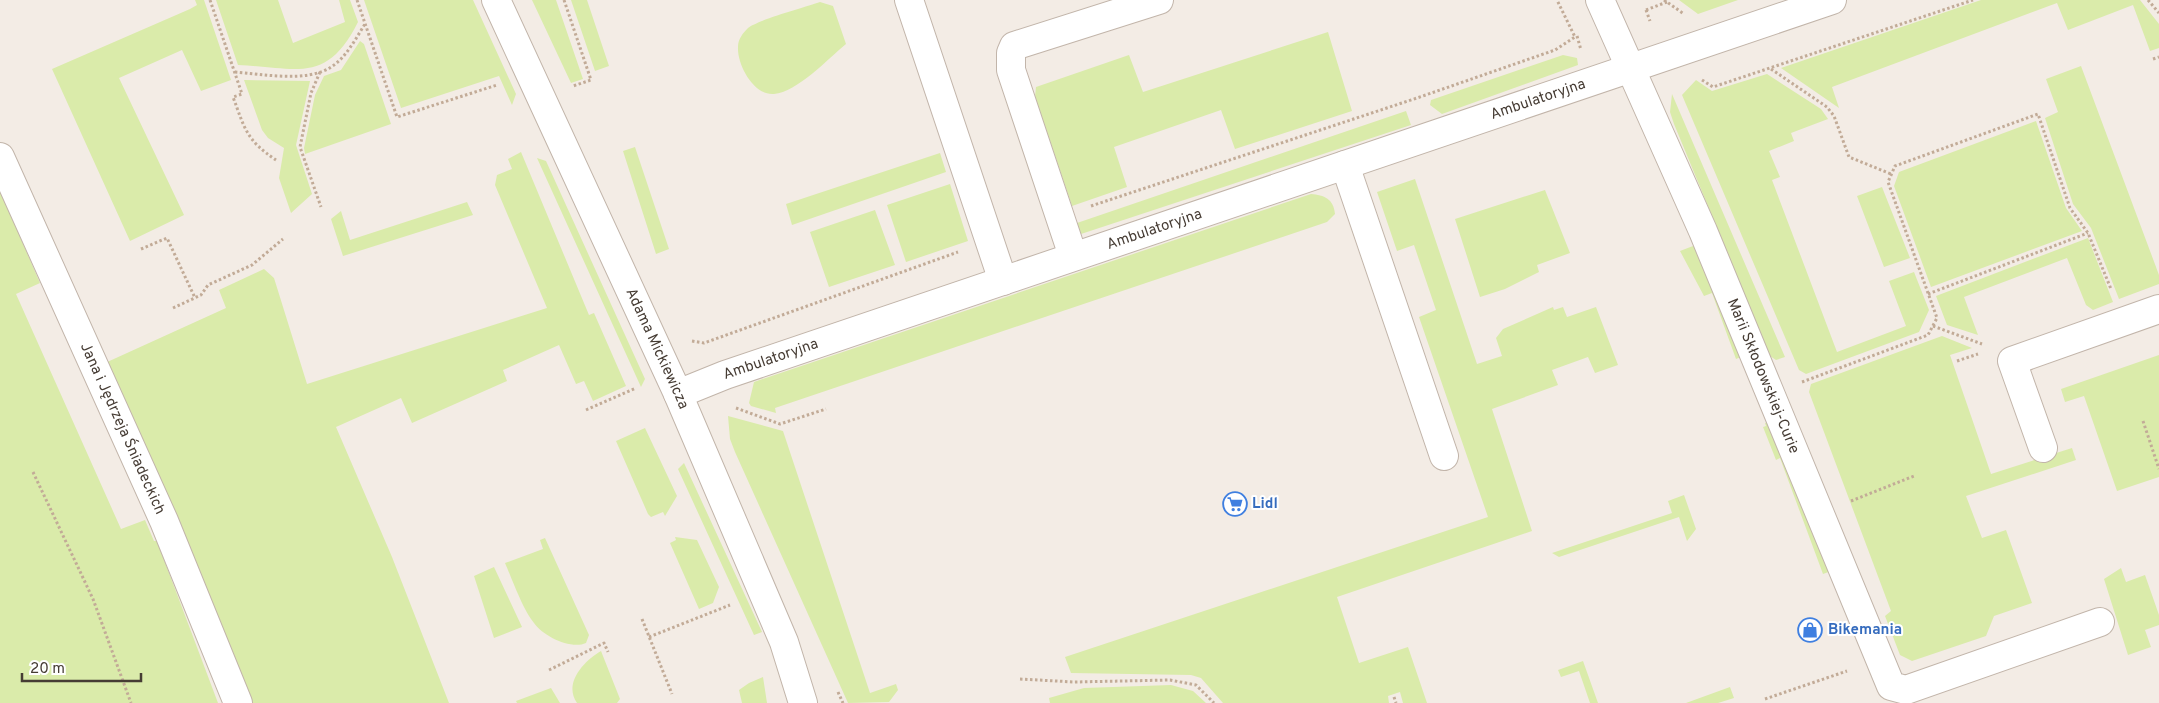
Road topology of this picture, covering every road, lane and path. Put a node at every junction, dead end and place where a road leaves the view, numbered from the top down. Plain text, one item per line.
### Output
1 (210, 0) edge
2 (357, 0) edge
3 (496, 0) edge
4 (564, 0) edge
5 (909, 0) edge
6 (1159, 0) edge
7 (1600, 0) edge
8 (1664, 0) edge
9 (1832, 0) edge
10 (1973, 0) edge
11 (2148, 0) edge
12 (2159, 13) edge
13 (1689, 17) dead end
14 (365, 24) junction
15 (2159, 57) edge
16 (2153, 59) dead end
17 (1632, 69) junction
18 (1770, 69) junction
19 (320, 71) junction
20 (234, 72) junction
21 (1700, 78) dead end
22 (567, 88) dead end
23 (500, 93) dead end
24 (0, 157) edge
25 (276, 160) dead end
26 (1345, 165) junction
27 (1891, 174) junction
28 (321, 207) dead end
29 (2088, 233) junction
30 (283, 239) dead end
31 (141, 249) dead end
32 (1073, 256) junction
33 (1003, 281) junction
34 (1928, 294) junction
35 (2114, 296) dead end
36 (195, 298) junction
37 (174, 308) dead end
38 (2159, 308) edge
39 (1933, 326) junction
40 (2002, 355) junction
41 (1957, 362) dead end
42 (632, 379) dead end
43 (636, 388) junction
44 (1802, 391) dead end
45 (678, 394) junction
46 (639, 395) dead end
47 (726, 405) dead end
48 (826, 409) dead end
49 (586, 410) dead end
50 (2143, 421) dead end
51 (2042, 448) dead end
52 (1444, 456) dead end
53 (2159, 469) edge
54 (33, 472) dead end
55 (1914, 476) dead end
56 (1850, 501) dead end
57 (734, 603) dead end
58 (642, 619) dead end
59 (2100, 622) dead end
60 (649, 637) junction
61 (608, 652) dead end
62 (1856, 667) dead end
63 (549, 670) dead end
64 (1020, 679) dead end
65 (672, 694) dead end
66 (1394, 697) dead end
67 (1765, 699) dead end
68 (131, 703) edge
69 (238, 703) edge
70 (803, 703) edge
71 (1214, 703) edge
72 (1396, 703) edge

1 - 20 path
2 - 14 path
3 - 45 street, Adama Mickiewicza
4 - 22 path
5 - 33 street
6 - 32 street
7 - 17 street, Marii Skłodowskiej-Curie
8 - 13 path
9 - 17 street
10 - 18 path
11 - 12 path
14 - 19 path
14 - 23 path
15 - 16 path
17 - 26 street, Ambulatoryjna
17 - 59 street, Marii Skłodowskiej-Curie
18 - 21 path
18 - 27 path
19 - 20 path
19 - 28 path
20 - 25 path
24 - 69 street, Jana i Jędrzeja Śniadeckich
26 - 32 street, Ambulatoryjna
26 - 52 street
27 - 29 path
27 - 34 path
29 - 34 path
29 - 35 path
30 - 36 path
31 - 36 path
32 - 33 street, Ambulatoryjna
33 - 45 street, Ambulatoryjna
34 - 39 path
36 - 37 path
38 - 40 street
39 - 40 path
39 - 44 path
40 - 41 path
40 - 51 street
42 - 43 path
43 - 46 path
43 - 49 path
45 - 70 street, Adama Mickiewicza
47 - 48 path
50 - 53 path
54 - 68 path
55 - 56 path
57 - 60 path
58 - 60 path
60 - 65 path
61 - 63 path
62 - 67 path
64 - 71 path
66 - 72 path

